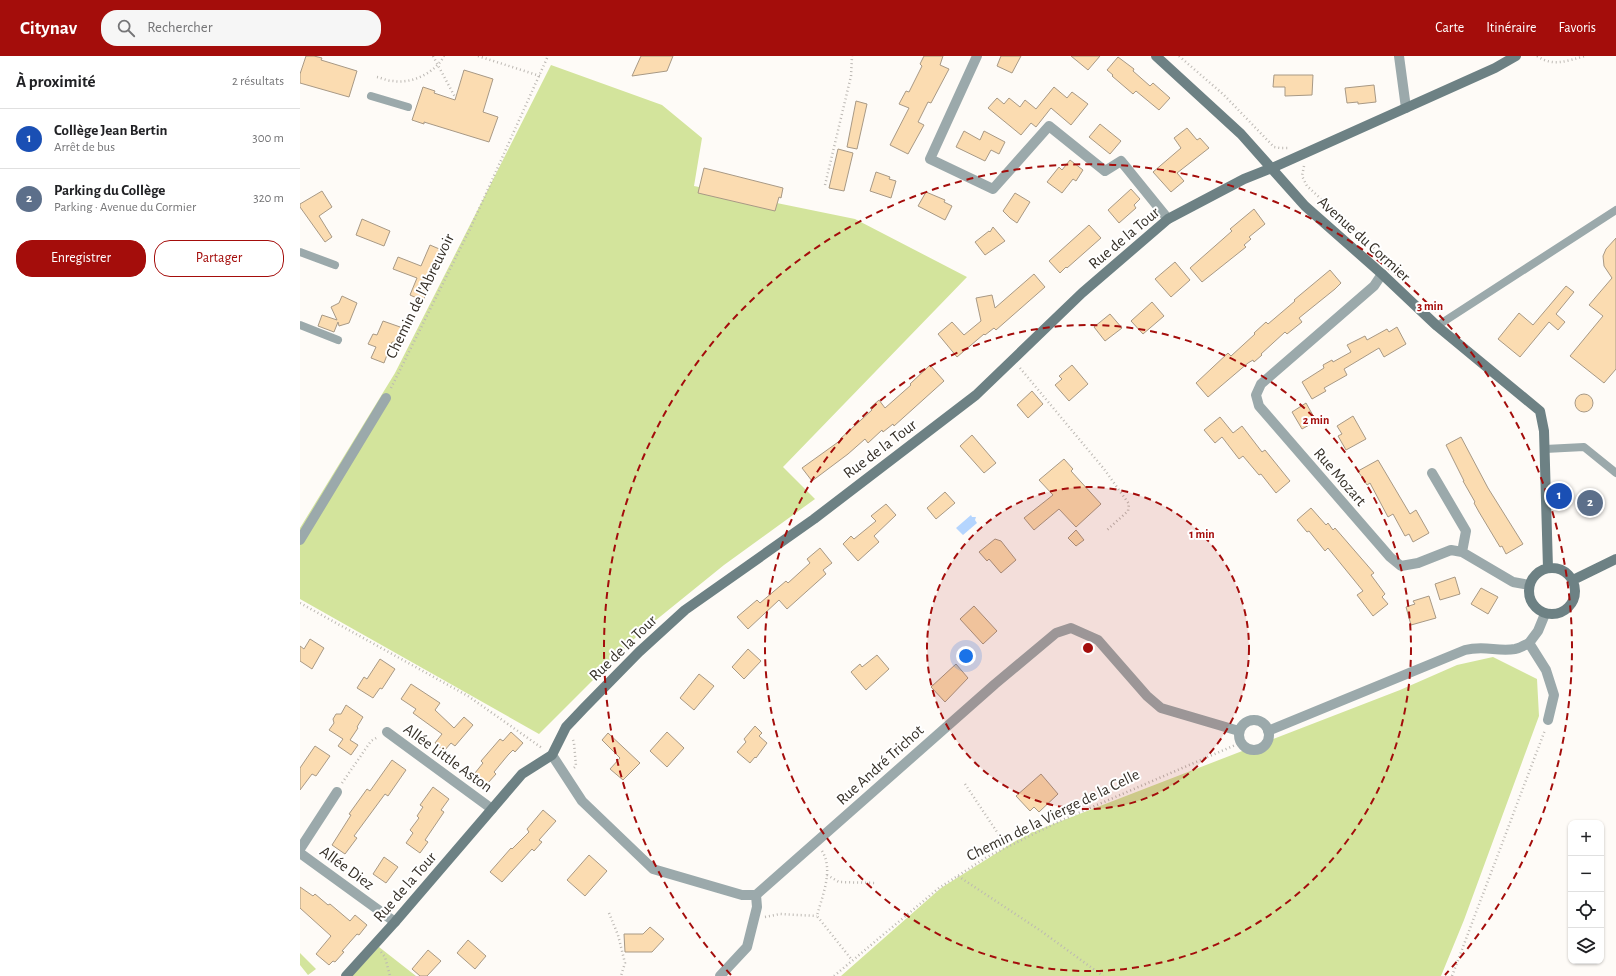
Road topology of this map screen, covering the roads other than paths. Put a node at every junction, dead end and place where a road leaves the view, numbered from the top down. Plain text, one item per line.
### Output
1 (977, 56) edge
2 (1156, 56) edge
3 (1399, 56) edge
4 (1516, 56) edge
5 (371, 96) dead end
6 (408, 107) dead end
7 (1406, 108) junction
8 (1272, 168) junction
9 (1616, 210) edge
10 (1168, 219) junction
11 (300, 252) edge
12 (335, 265) dead end
13 (1382, 274) junction
14 (300, 325) edge
15 (1437, 326) junction
16 (338, 340) dead end
17 (386, 398) road end
18 (1545, 449) junction
19 (1432, 473) dead end
20 (1616, 473) edge
21 (300, 540) edge
22 (1462, 552) junction
23 (1616, 559) edge
24 (1548, 568) junction
25 (1573, 580) junction
26 (1529, 585) junction
27 (1545, 614) junction
28 (1529, 643) junction
29 (1548, 720) road end
30 (1239, 731) junction
31 (1268, 731) junction
32 (387, 732) road end
33 (552, 755) junction
34 (337, 792) road end
35 (492, 809) junction
36 (300, 849) edge
37 (300, 853) edge
38 (756, 895) junction
39 (395, 922) junction
40 (346, 976) edge
41 (720, 976) edge

1 - 10 street
2 - 8 street, Avenue du Cormier
3 - 7 street
4 - 7 street, Rue de la Tour
5 - 6 lane
7 - 8 street, Rue de la Tour
8 - 10 street, Rue de la Tour
8 - 13 street, Avenue du Cormier
9 - 15 lane
10 - 33 street, Rue de la Tour
11 - 12 lane
13 - 15 street, Avenue du Cormier
13 - 22 street, Rue Mozart
14 - 16 lane
15 - 18 street, Avenue du Cormier
17 - 21 street
18 - 20 lane
18 - 24 street, Avenue du Cormier
19 - 22 street
22 - 26 street
23 - 25 street
24 - 25 street
24 - 26 street
25 - 27 street
26 - 27 street
27 - 28 street
28 - 29 street
28 - 31 street
30 - 31 street
30 - 31 street
30 - 38 street, Rue André Trichot
32 - 35 street, Allée Little Aston
33 - 35 street, Rue de la Tour
33 - 38 street
34 - 36 street, Allée Diez
35 - 39 street, Rue de la Tour
37 - 39 street, Allée Diez
38 - 41 street
39 - 40 street, Rue de la Tour

